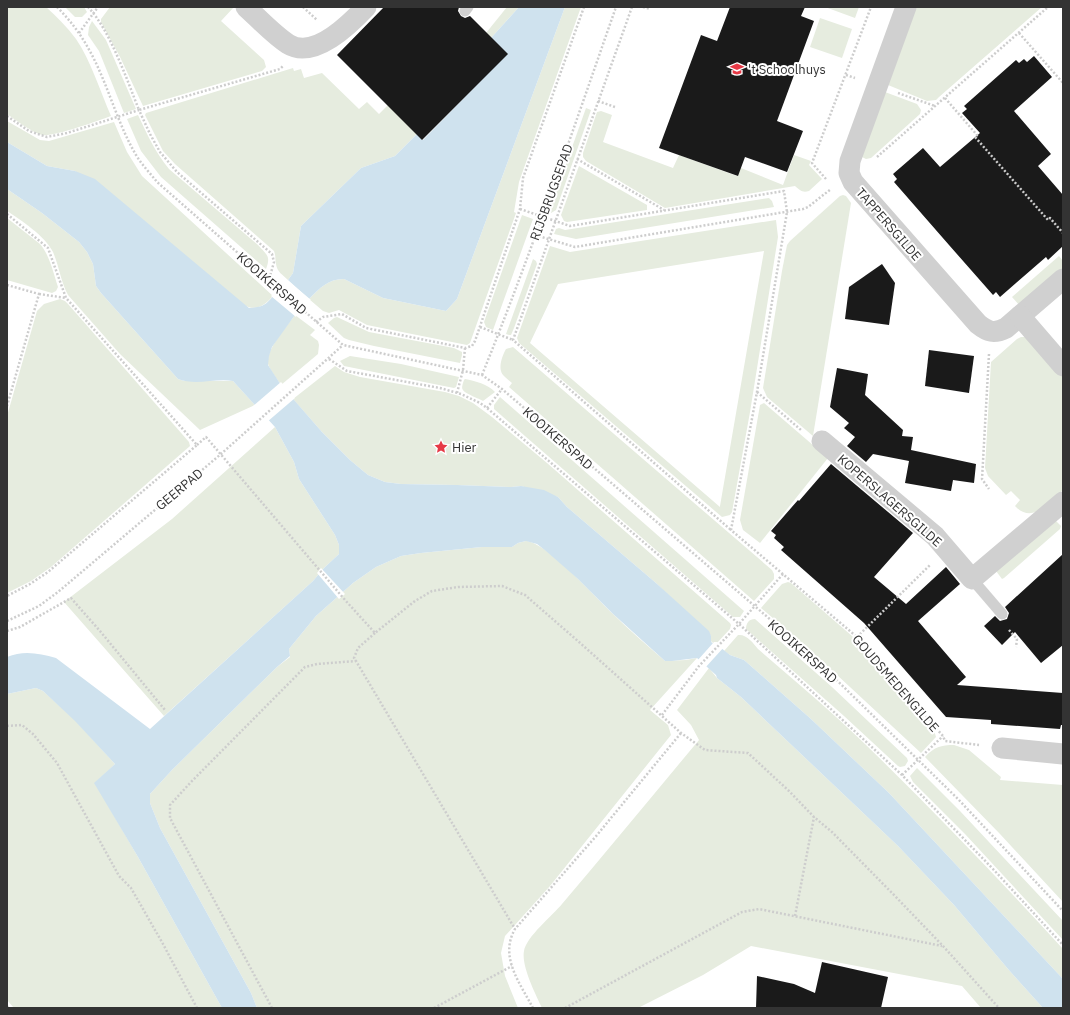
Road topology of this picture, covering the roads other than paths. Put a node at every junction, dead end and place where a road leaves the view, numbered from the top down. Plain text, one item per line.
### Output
1 (246, 7) edge
2 (366, 7) edge
3 (906, 7) edge
4 (1063, 279) edge
5 (1020, 316) junction
6 (1063, 366) edge
7 (822, 442) road end
8 (1063, 502) edge
9 (972, 579) junction
10 (1002, 614) dead end
11 (1002, 748) road end
12 (1063, 754) edge

1 - 2 street
3 - 5 street, TAPPERSGILDE
4 - 5 street
5 - 6 street
7 - 9 street, KOPERSLAGERSGILDE
8 - 9 street
9 - 10 lane
11 - 12 street

